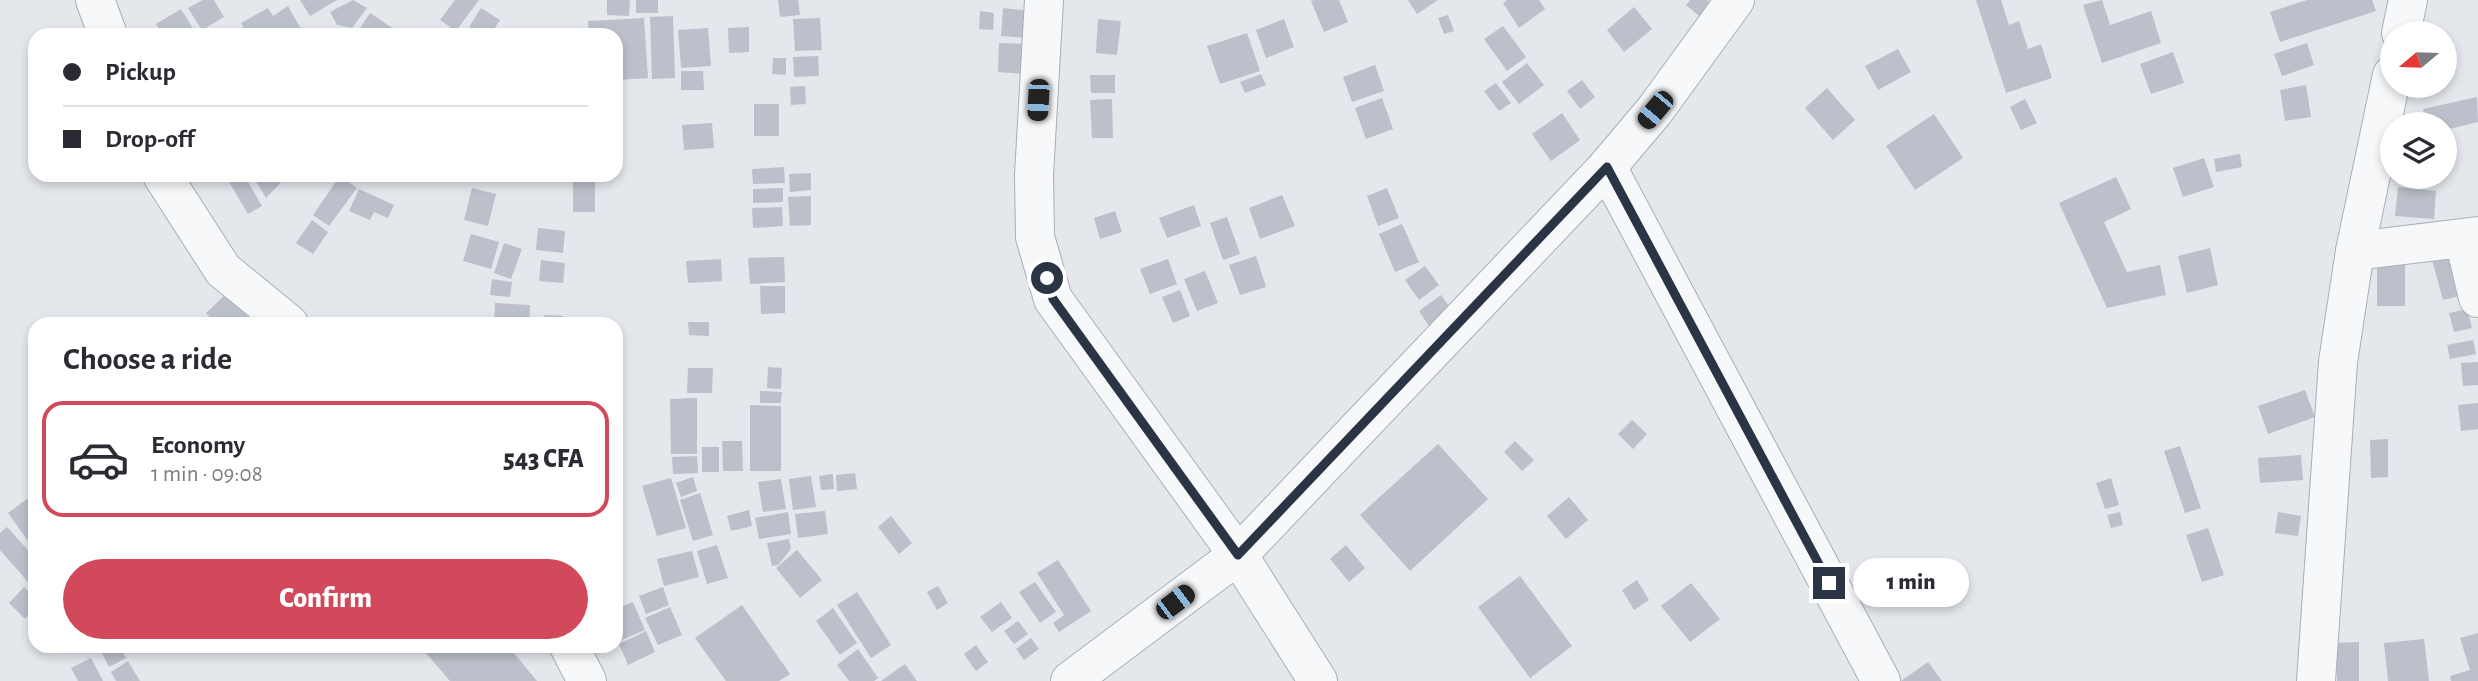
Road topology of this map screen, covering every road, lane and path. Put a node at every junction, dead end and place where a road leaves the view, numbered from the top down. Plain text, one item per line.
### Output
1 (95, 0) edge
2 (1044, 0) edge
3 (1735, 0) edge
4 (2408, 0) edge
5 (2404, 21) edge
6 (105, 28) edge
7 (2387, 98) edge
8 (1607, 167) junction
9 (166, 182) edge
10 (2471, 237) edge
11 (2355, 251) junction
12 (2478, 298) edge
13 (280, 317) edge
14 (1238, 555) junction
15 (572, 653) edge
16 (586, 681) edge
17 (1070, 681) edge
18 (1318, 681) edge
19 (1881, 681) edge
20 (2316, 681) edge

1 - 6 street
2 - 14 street
3 - 8 street
4 - 5 street
7 - 11 street
8 - 14 street
8 - 19 street
9 - 13 street
10 - 11 street
10 - 12 street
11 - 20 street
14 - 17 street
14 - 18 street
15 - 16 street

